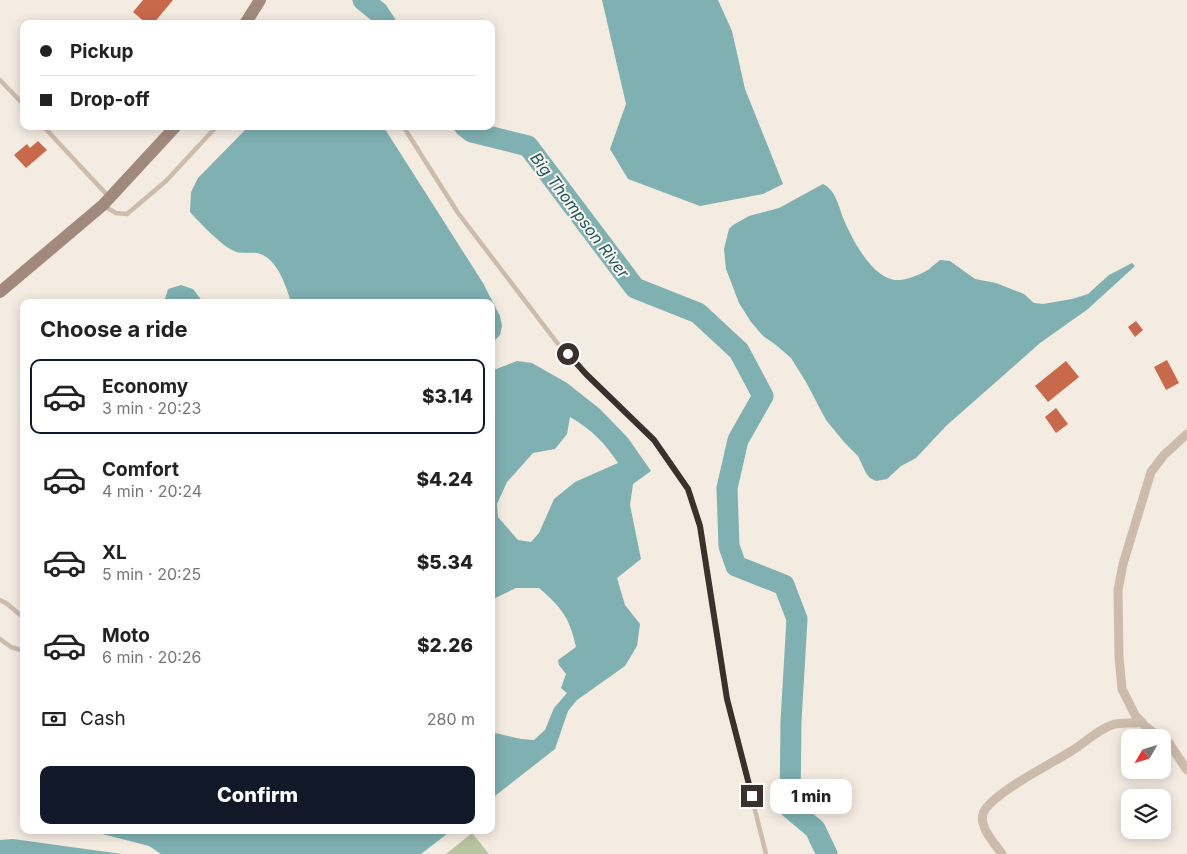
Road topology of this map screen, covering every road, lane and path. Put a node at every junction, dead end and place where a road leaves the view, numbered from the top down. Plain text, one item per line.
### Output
1 (260, 0) edge
2 (248, 20) edge
3 (0, 80) edge
4 (20, 101) edge
5 (46, 130) edge
6 (172, 130) edge
7 (213, 130) edge
8 (406, 130) edge
9 (106, 202) junction
10 (0, 292) edge
11 (1187, 434) edge
12 (0, 600) edge
13 (20, 615) edge
14 (0, 639) edge
15 (20, 650) edge
16 (1142, 722) junction
17 (1151, 729) edge
18 (1171, 746) edge
19 (1187, 770) edge
20 (766, 854) edge
21 (1002, 854) edge

1 - 2 street
3 - 4 lane
5 - 9 lane
6 - 9 street
7 - 9 lane
8 - 20 lane
9 - 10 street
11 - 16 street
12 - 13 lane
14 - 15 lane
16 - 17 street
16 - 21 street
18 - 19 street

